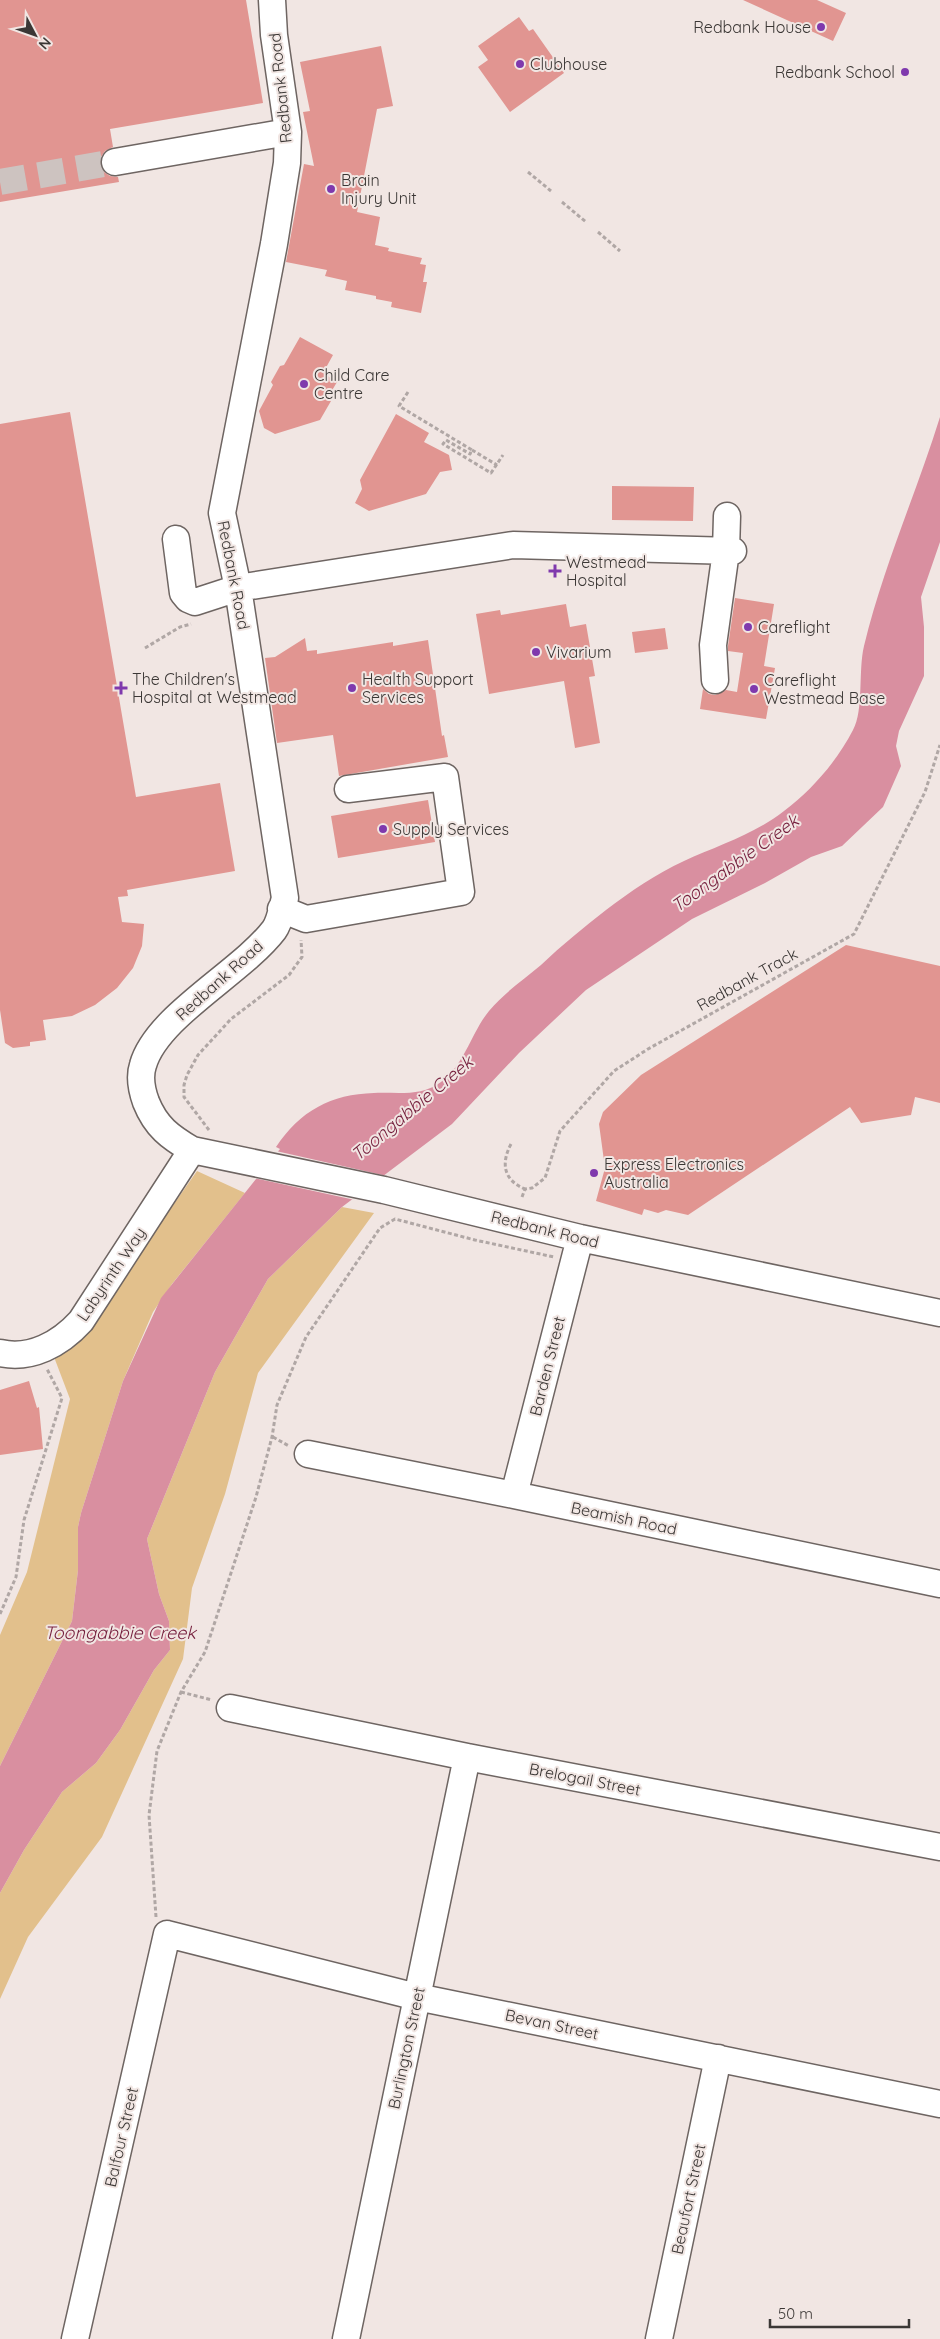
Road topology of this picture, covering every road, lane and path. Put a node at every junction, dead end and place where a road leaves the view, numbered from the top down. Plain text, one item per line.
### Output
1 (272, 0) edge
2 (288, 132) junction
3 (115, 162) tunnel mouth
4 (528, 172) dead end
5 (550, 191) dead end
6 (562, 202) dead end
7 (586, 222) dead end
8 (598, 232) dead end
9 (620, 251) dead end
10 (408, 392) dead end
11 (472, 450) junction
12 (503, 455) dead end
13 (497, 465) junction
14 (727, 516) dead end
15 (176, 539) dead end
16 (729, 551) junction
17 (238, 588) junction
18 (198, 622) dead end
19 (145, 648) dead end
20 (715, 680) dead end
21 (940, 745) edge
22 (348, 789) dead end
23 (281, 910) junction
24 (301, 931) dead end
25 (211, 1133) dead end
26 (512, 1144) dead end
27 (192, 1150) junction
28 (525, 1188) junction
29 (522, 1197) dead end
30 (580, 1238) junction
31 (557, 1257) dead end
32 (940, 1313) edge
33 (39, 1351) junction
34 (0, 1353) edge
35 (308, 1454) dead end
36 (514, 1495) junction
37 (940, 1584) edge
38 (0, 1614) edge
39 (181, 1692) junction
40 (230, 1708) joint
41 (468, 1757) junction
42 (940, 1847) edge
43 (167, 1934) junction
44 (417, 1997) junction
45 (718, 2058) junction
46 (940, 2104) edge
47 (75, 2339) edge
48 (346, 2339) edge
49 (659, 2339) edge

1 - 2 street, Redbank Road
2 - 3 street
2 - 17 street, Redbank Road
4 - 5 path
6 - 7 path
8 - 9 path
10 - 11 path
11 - 13 path
11 - 13 path
12 - 13 path
14 - 16 street
15 - 17 street
16 - 17 street
16 - 20 street
17 - 23 street, Redbank Road
18 - 19 path
21 - 28 path, Redbank Track
22 - 23 street
23 - 27 street, Redbank Road
24 - 25 path
26 - 28 path
27 - 30 street, Redbank Road
27 - 33 street, Labyrinth Way
28 - 29 path
30 - 32 street, Redbank Road
30 - 36 street, Barden Street
31 - 39 path
33 - 34 street, Labyrinth Way
33 - 38 path
35 - 36 street, Beamish Road
36 - 37 street, Beamish Road
39 - 40 path
39 - 43 path
40 - 41 street, Brelogail Street
41 - 42 street, Brelogail Street
41 - 44 street, Burlington Street
43 - 44 street, Bevan Street
43 - 47 street, Balfour Street
44 - 45 street, Bevan Street
44 - 48 street, Burlington Street
45 - 46 street, Bevan Street
45 - 49 street, Beaufort Street

